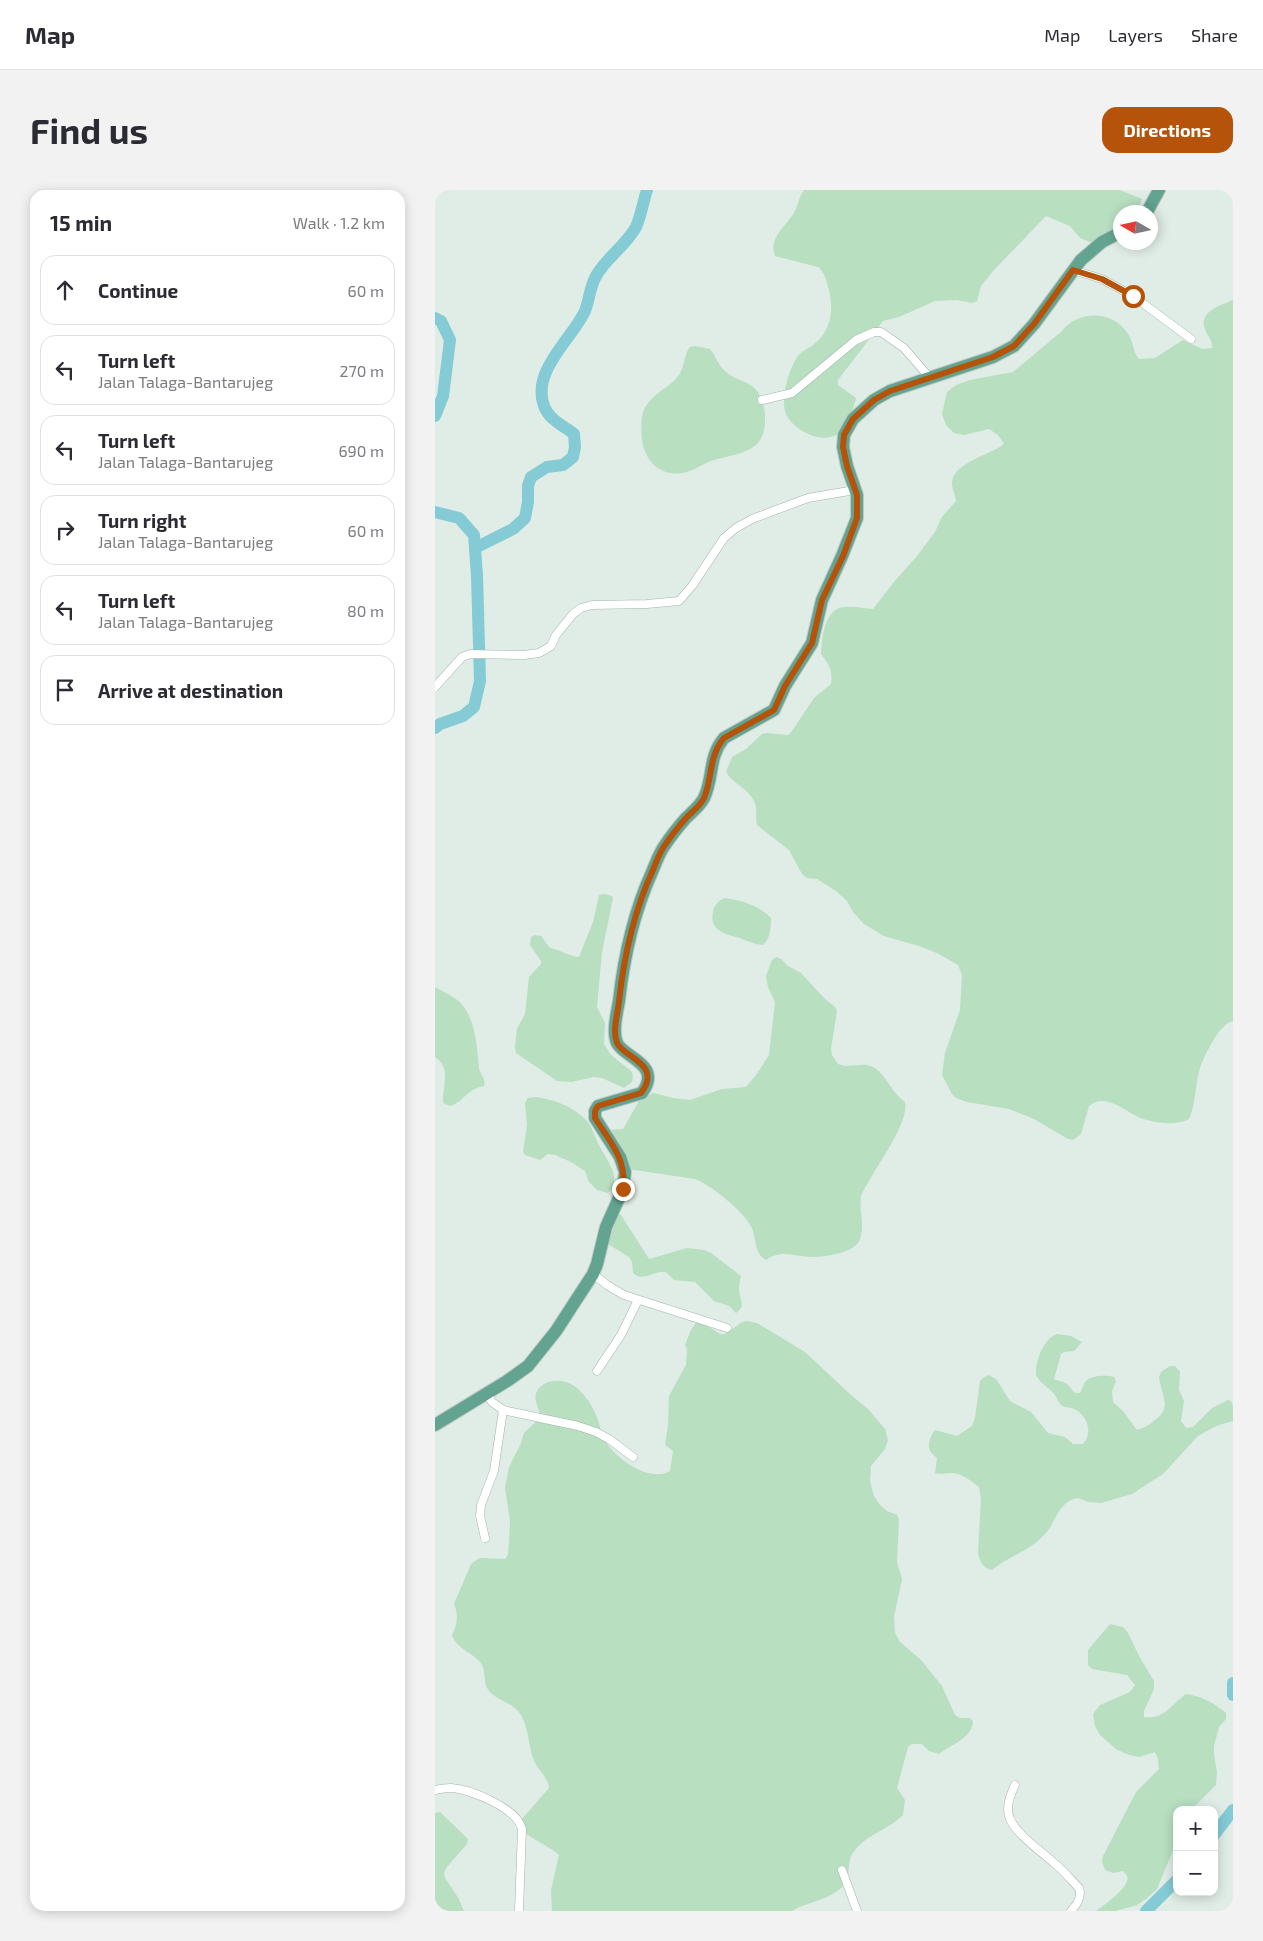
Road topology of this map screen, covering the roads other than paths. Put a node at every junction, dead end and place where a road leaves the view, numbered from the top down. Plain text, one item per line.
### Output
1 (1159, 190) edge
2 (1151, 205) edge
3 (1113, 237) edge
4 (1073, 270) junction
5 (1191, 339) dead end
6 (929, 377) junction
7 (762, 400) dead end
8 (855, 490) junction
9 (435, 687) edge
10 (593, 1274) junction
11 (638, 1300) junction
12 (727, 1328) dead end
13 (597, 1371) dead end
14 (487, 1394) junction
15 (503, 1410) junction
16 (435, 1425) edge
17 (633, 1457) dead end
18 (485, 1538) dead end
19 (1015, 1785) dead end
20 (435, 1790) edge
21 (842, 1870) dead end
22 (519, 1911) edge
23 (857, 1911) edge
24 (1071, 1911) edge

1 - 2 main road
3 - 4 main road
4 - 5 street
4 - 6 main road
6 - 7 street
6 - 8 main road
8 - 9 street
8 - 10 main road
10 - 11 street
10 - 14 main road
11 - 12 street
11 - 13 street
14 - 15 street
14 - 16 main road
15 - 17 street
15 - 18 street
19 - 24 street
20 - 22 street
21 - 23 street

